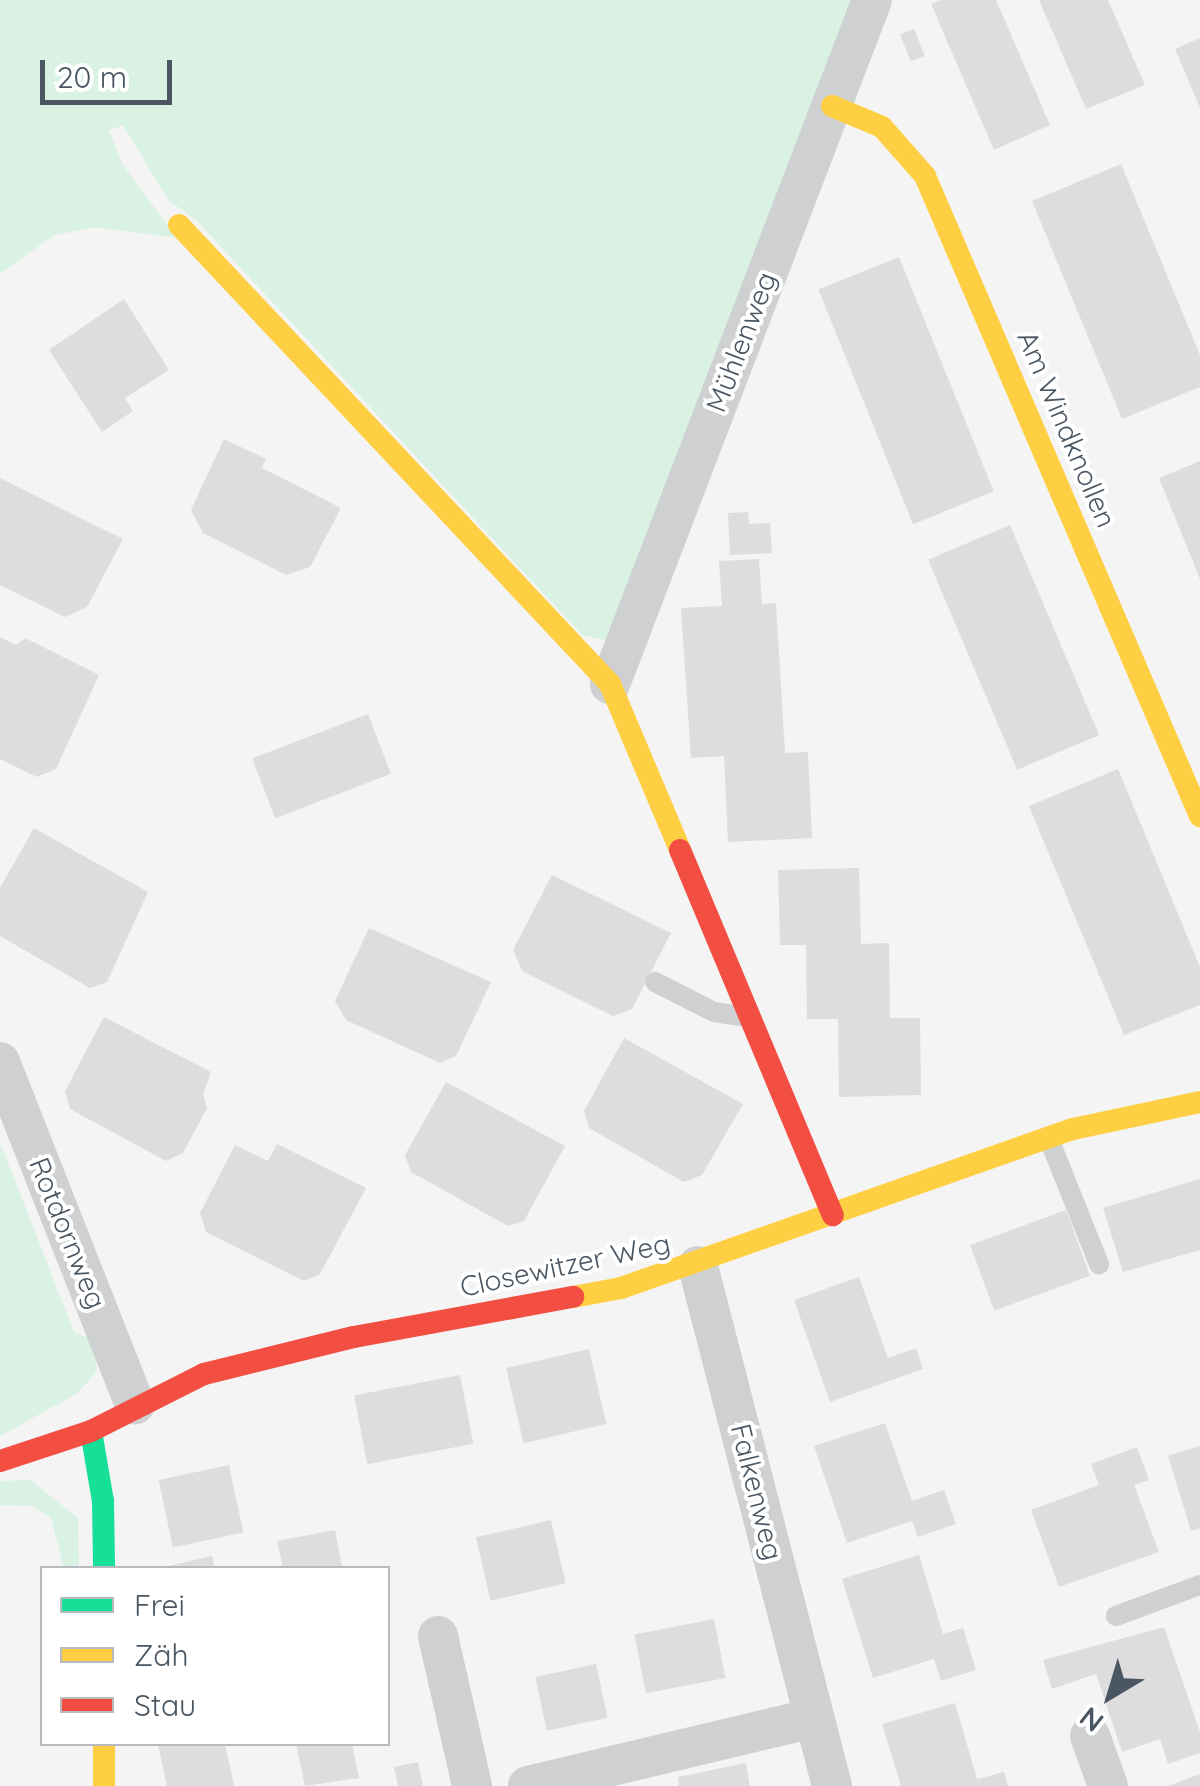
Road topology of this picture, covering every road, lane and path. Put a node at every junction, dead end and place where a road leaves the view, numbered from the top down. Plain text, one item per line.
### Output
1 (872, 0) edge
2 (832, 106) junction
3 (179, 225) dead end
4 (610, 684) junction
5 (1200, 816) edge
6 (654, 982) dead end
7 (751, 1018) junction
8 (0, 1062) edge
9 (1199, 1106) edge
10 (1048, 1137) junction
11 (834, 1216) junction
12 (1099, 1264) dead end
13 (698, 1266) junction
14 (136, 1404) junction
15 (91, 1431) junction
16 (0, 1462) edge
17 (104, 1566) edge
18 (1200, 1585) edge
19 (1116, 1616) dead end
20 (438, 1636) dead end
21 (814, 1718) junction
22 (1090, 1736) dead end
23 (104, 1746) edge
24 (104, 1786) edge
25 (472, 1786) edge
26 (528, 1786) edge
27 (832, 1786) edge
28 (1108, 1786) edge

1 - 2 street, Mühlenweg
2 - 4 street, Mühlenweg
2 - 5 street, Am Windknollen
3 - 4 street
4 - 7 street
6 - 7 lane
7 - 11 street
8 - 14 street, Rotdornweg
9 - 10 street, Closewitzer Weg
10 - 11 street, Closewitzer Weg
10 - 12 lane
11 - 13 street, Closewitzer Weg
13 - 14 street, Closewitzer Weg
13 - 21 street, Falkenweg
14 - 15 street, Closewitzer Weg
15 - 16 street, Closewitzer Weg
15 - 17 street
18 - 19 lane
20 - 25 street
21 - 26 street
21 - 27 street, Falkenweg
22 - 28 street
23 - 24 street

